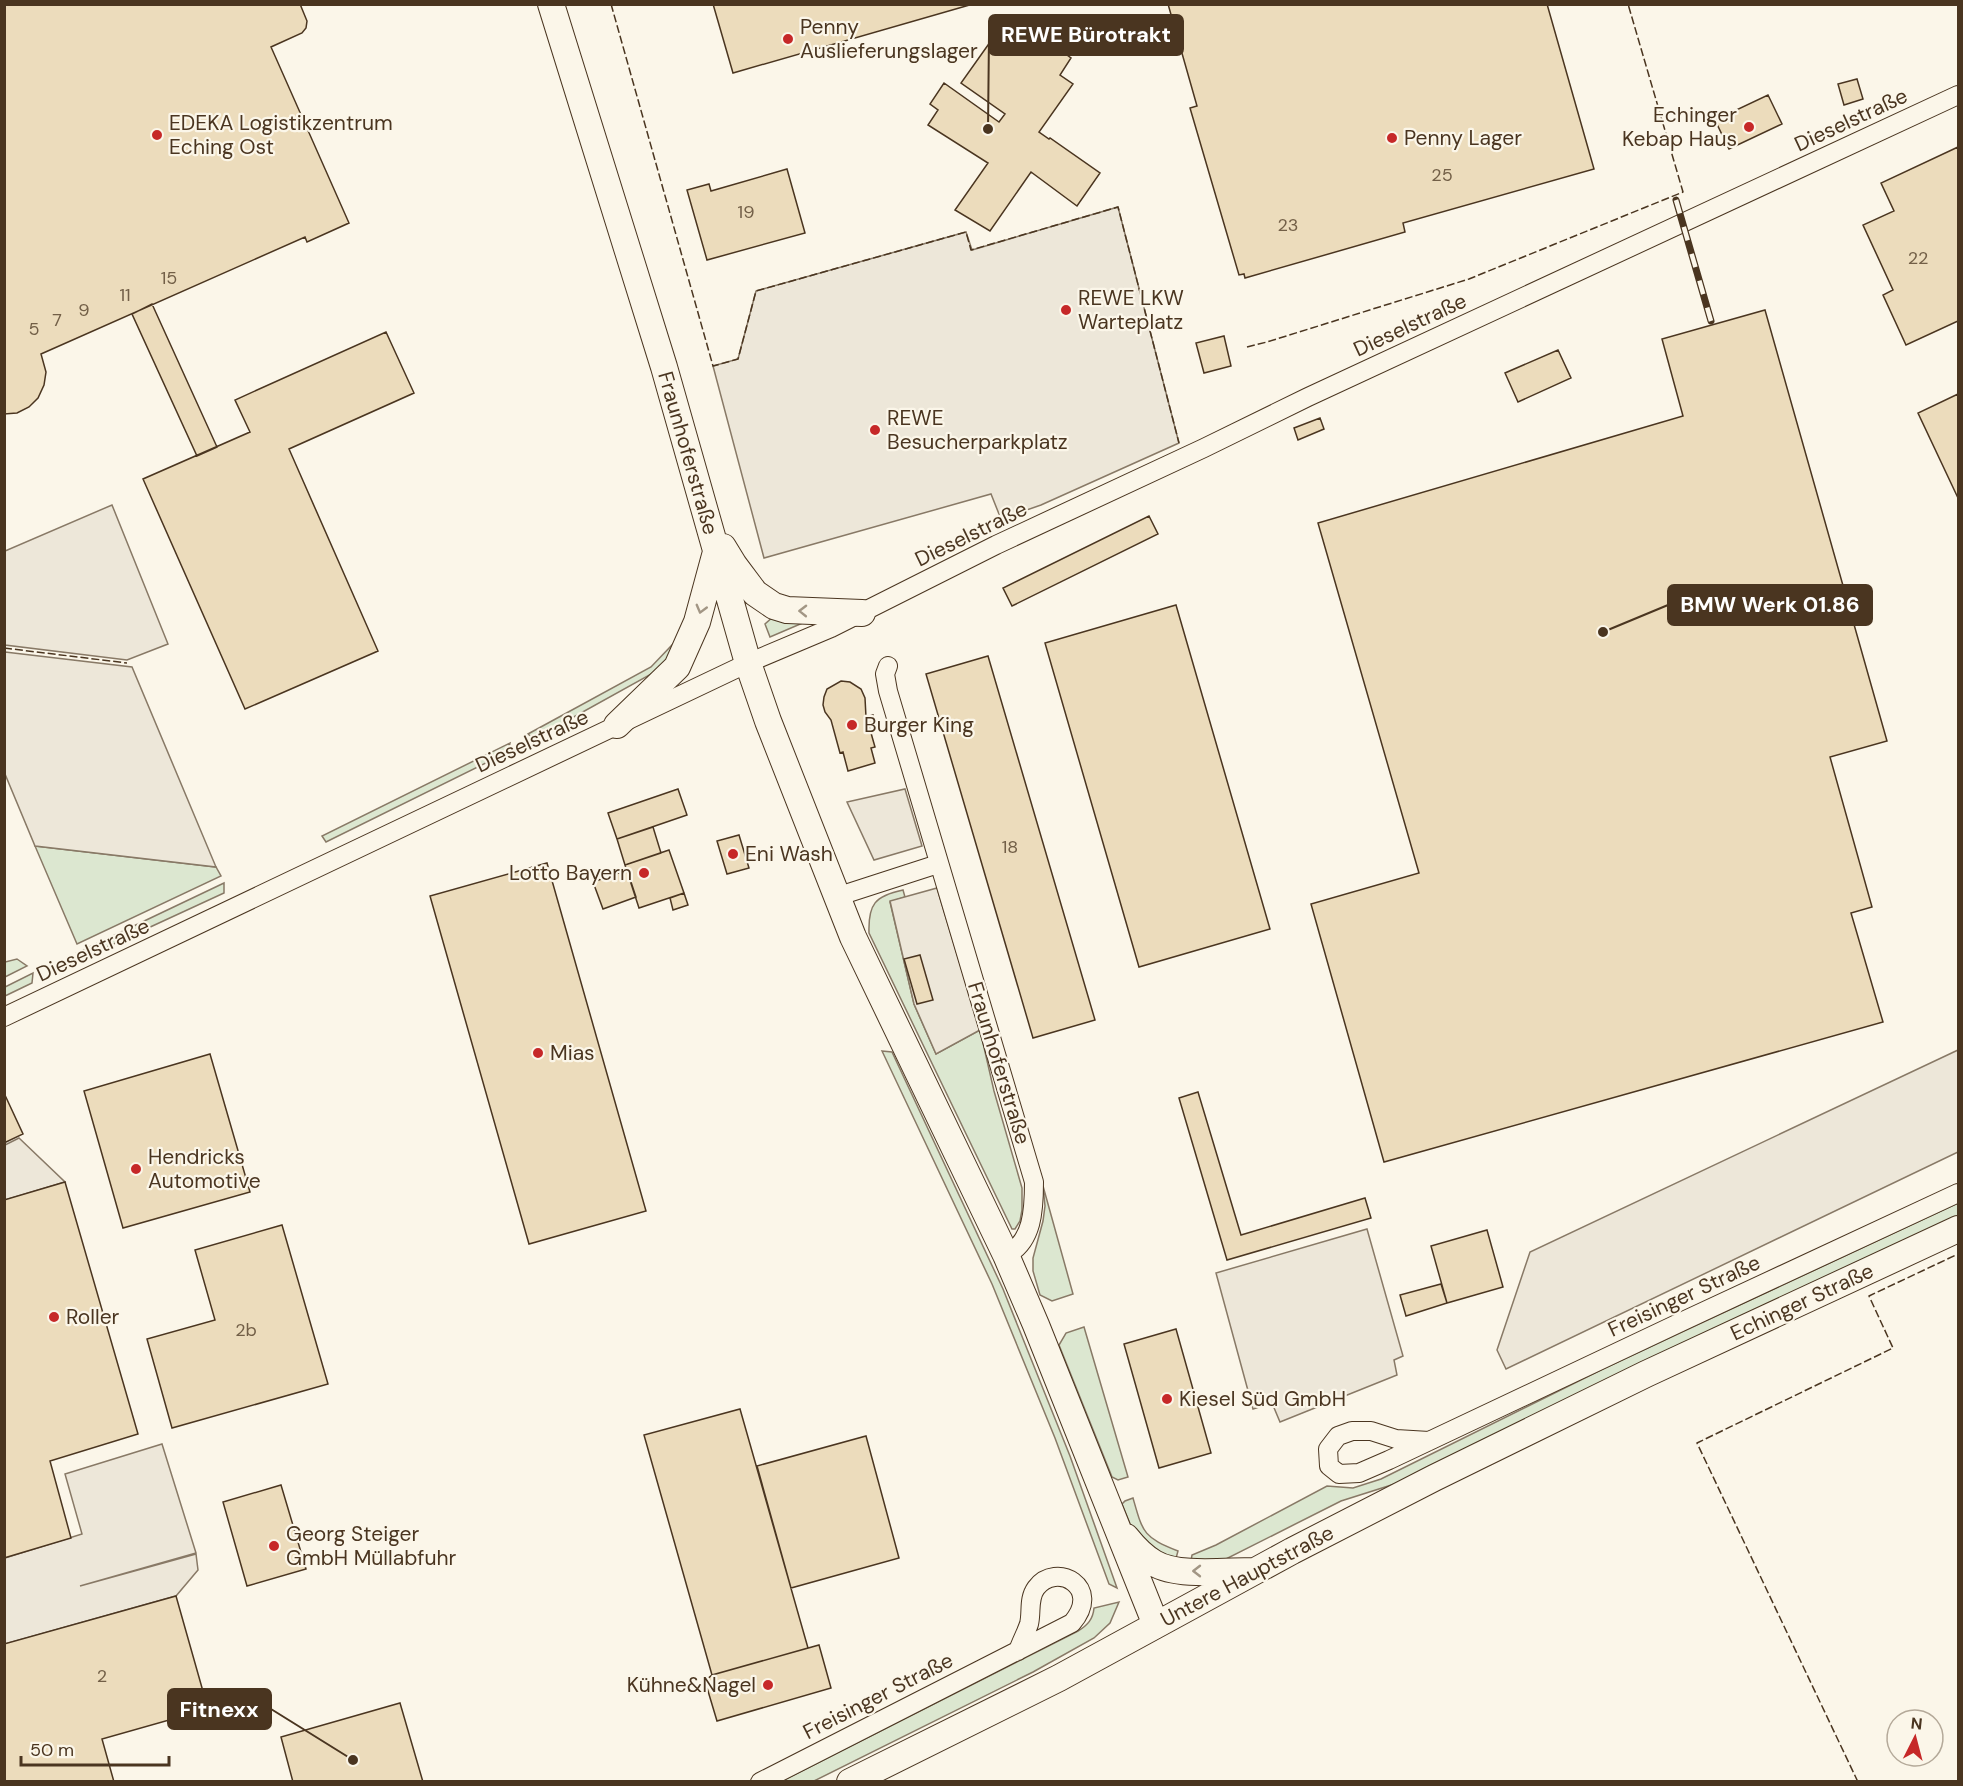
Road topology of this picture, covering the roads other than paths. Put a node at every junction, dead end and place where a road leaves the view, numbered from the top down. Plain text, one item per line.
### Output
1 (551, 4) edge
2 (1959, 95) edge
3 (706, 518) junction
4 (716, 552) junction
5 (861, 613) junction
6 (748, 663) junction
7 (888, 666) dead end
8 (617, 725) junction
9 (938, 864) junction
10 (836, 897) junction
11 (4, 1017) edge
12 (1959, 1193) edge
13 (1959, 1229) edge
14 (1006, 1255) junction
15 (1646, 1374) joint
16 (1429, 1441) junction
17 (1117, 1527) junction
18 (1255, 1571) junction
19 (1155, 1625) junction
20 (1018, 1651) dead end
21 (760, 1782) edge
22 (850, 1782) edge

1 - 3 main road, Fraunhoferstraße
2 - 5 street, Dieselstraße
3 - 4 main road, Fraunhoferstraße
5 -> 3 main road
4 - 6 main road, Fraunhoferstraße
4 -> 8 main road
5 - 6 street, Dieselstraße
6 - 8 street, Dieselstraße
6 - 10 main road, Fraunhoferstraße
7 - 9 street, Fraunhoferstraße
8 - 11 street, Dieselstraße
9 - 10 street
9 - 14 street, Fraunhoferstraße
10 - 14 main road, Fraunhoferstraße
12 - 16 street, Freisinger Straße
13 - 15 main road, Echinger Straße
14 - 17 main road, Fraunhoferstraße
15 - 18 main road, Untere Hauptstraße
16 - 16 street, Freisinger Straße
18 -> 17 main road
17 - 19 main road, Fraunhoferstraße
18 - 19 main road, Untere Hauptstraße
19 - 22 main road, Untere Hauptstraße
20 - 21 street, Freisinger Straße

